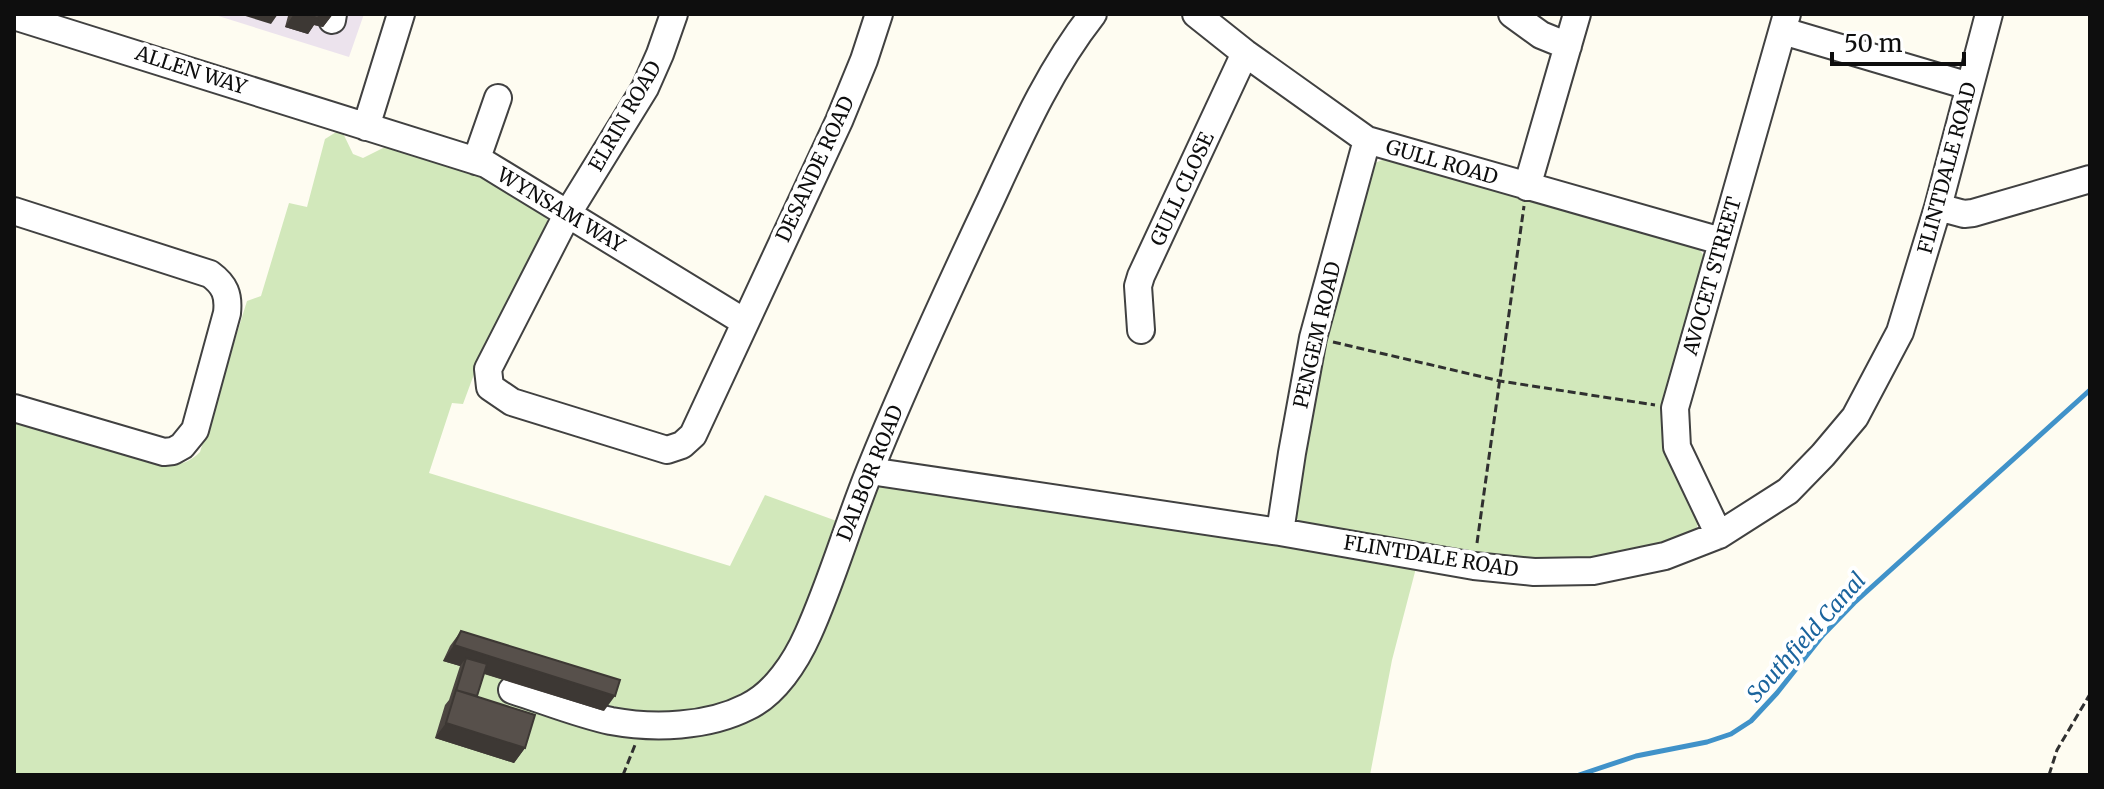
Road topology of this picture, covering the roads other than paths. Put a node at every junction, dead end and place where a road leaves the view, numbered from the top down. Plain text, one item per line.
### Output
1 (401, 14) edge
2 (674, 14) edge
3 (879, 14) edge
4 (1093, 14) edge
5 (1196, 14) edge
6 (1512, 14) edge
7 (1577, 14) edge
8 (1989, 14) edge
9 (14, 16) edge
10 (1785, 22) edge
11 (1568, 46) junction
12 (1245, 53) junction
13 (1969, 86) junction
14 (498, 98) dead end
15 (366, 127) junction
16 (1367, 140) junction
17 (476, 161) junction
18 (2090, 179) edge
19 (1527, 187) junction
20 (1938, 207) junction
21 (14, 211) edge
22 (568, 213) junction
23 (1721, 241) junction
24 (743, 321) junction
25 (1141, 330) dead end
26 (14, 408) edge
27 (870, 471) junction
28 (1280, 532) junction
29 (1719, 535) junction
30 (512, 690) dead end

1 - 15 street
2 - 22 street, ELRIN ROAD
3 - 24 street, DESANDE ROAD
4 - 27 street, DALBOR ROAD
5 - 12 street, GULL ROAD
6 - 11 street
7 - 11 street
8 - 13 street, FLINTDALE ROAD
9 - 15 street, ALLEN WAY
10 - 13 street
10 - 23 street, AVOCET STREET
11 - 19 street
12 - 16 street, GULL ROAD
12 - 25 street, GULL CLOSE
13 - 20 street, FLINTDALE ROAD
14 - 17 street
15 - 17 street, WYNSAM WAY
16 - 19 street, GULL ROAD
16 - 28 street, PENGEM ROAD
17 - 22 street, WYNSAM WAY
18 - 20 street
19 - 23 street, GULL ROAD
20 - 29 street, FLINTDALE ROAD
21 - 26 street
22 - 24 street, WYNSAM WAY
22 - 24 street, ELRIN ROAD
23 - 29 street, AVOCET STREET
27 - 28 street, FLINTDALE ROAD
27 - 30 street, DALBOR ROAD
28 - 29 street, FLINTDALE ROAD

